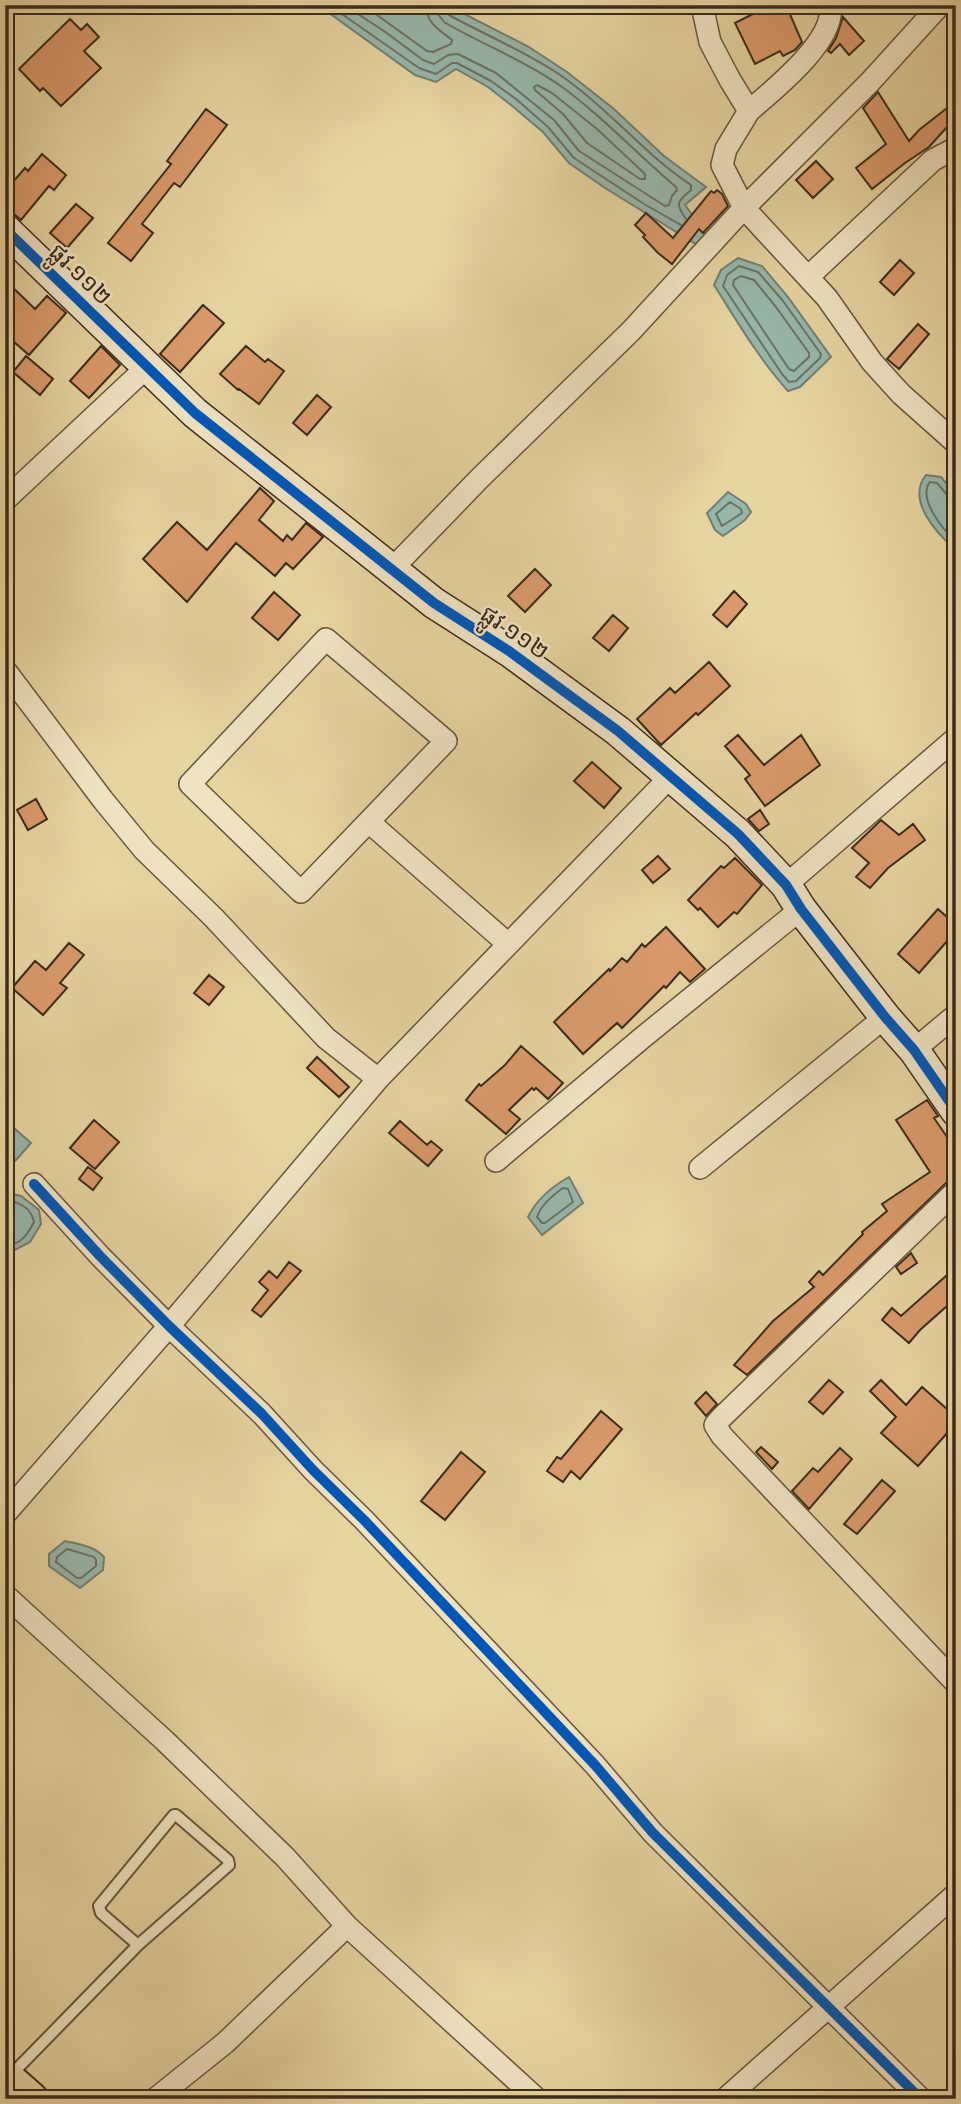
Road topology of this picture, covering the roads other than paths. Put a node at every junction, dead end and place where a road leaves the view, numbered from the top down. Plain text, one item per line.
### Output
1 (702, 5) edge
2 (830, 5) edge
3 (940, 5) edge
4 (951, 5) edge
5 (956, 13) edge
6 (749, 111) junction
7 (956, 148) edge
8 (744, 208) junction
9 (5, 229) edge
10 (808, 277) junction
11 (147, 367) junction
12 (956, 443) edge
13 (5, 500) edge
14 (391, 569) junction
15 (5, 670) edge
16 (956, 738) edge
17 (671, 776) junction
18 (369, 822) junction
19 (793, 897) junction
20 (508, 944) junction
21 (956, 1015) edge
22 (885, 1017) junction
23 (914, 1050) junction
24 (378, 1079) junction
25 (956, 1111) edge
26 (496, 1161) dead end
27 (699, 1168) dead end
28 (34, 1184) dead end
29 (956, 1191) edge
30 (169, 1326) junction
31 (5, 1514) edge
32 (5, 1595) edge
33 (956, 1683) edge
34 (956, 1894) edge
35 (346, 1926) junction
36 (138, 1945) junction
37 (829, 2007) junction
38 (15, 2084) edge
39 (155, 2099) edge
40 (537, 2099) edge
41 (725, 2099) edge
42 (921, 2099) edge

1 - 6 street
2 - 6 street
3 - 8 street
4 - 5 street
6 - 8 street
7 - 10 street
8 - 10 street
8 - 14 street
9 - 11 street, ផ្លូវ ១១២
10 - 12 street
11 - 13 street
11 - 14 street, ផ្លូវ ១១២
14 - 17 street, ផ្លូវ ១១២
15 - 24 street
16 - 19 street
17 - 19 street, ផ្លូវ ១១២
17 - 20 street
18 - 18 street
18 - 20 street
19 - 22 street, ផ្លូវ ១១២
19 - 26 street
20 - 24 street
21 - 23 street
22 - 23 street, ផ្លូវ ១១២
22 - 27 street
23 - 25 street, ផ្លូវ ១១២
24 - 30 street
28 - 30 street
29 - 33 street
30 - 31 street
30 - 37 street
32 - 35 street
34 - 37 street
35 - 39 street
35 - 40 street
36 - 36 lane
36 - 38 lane
37 - 41 street
37 - 42 street

